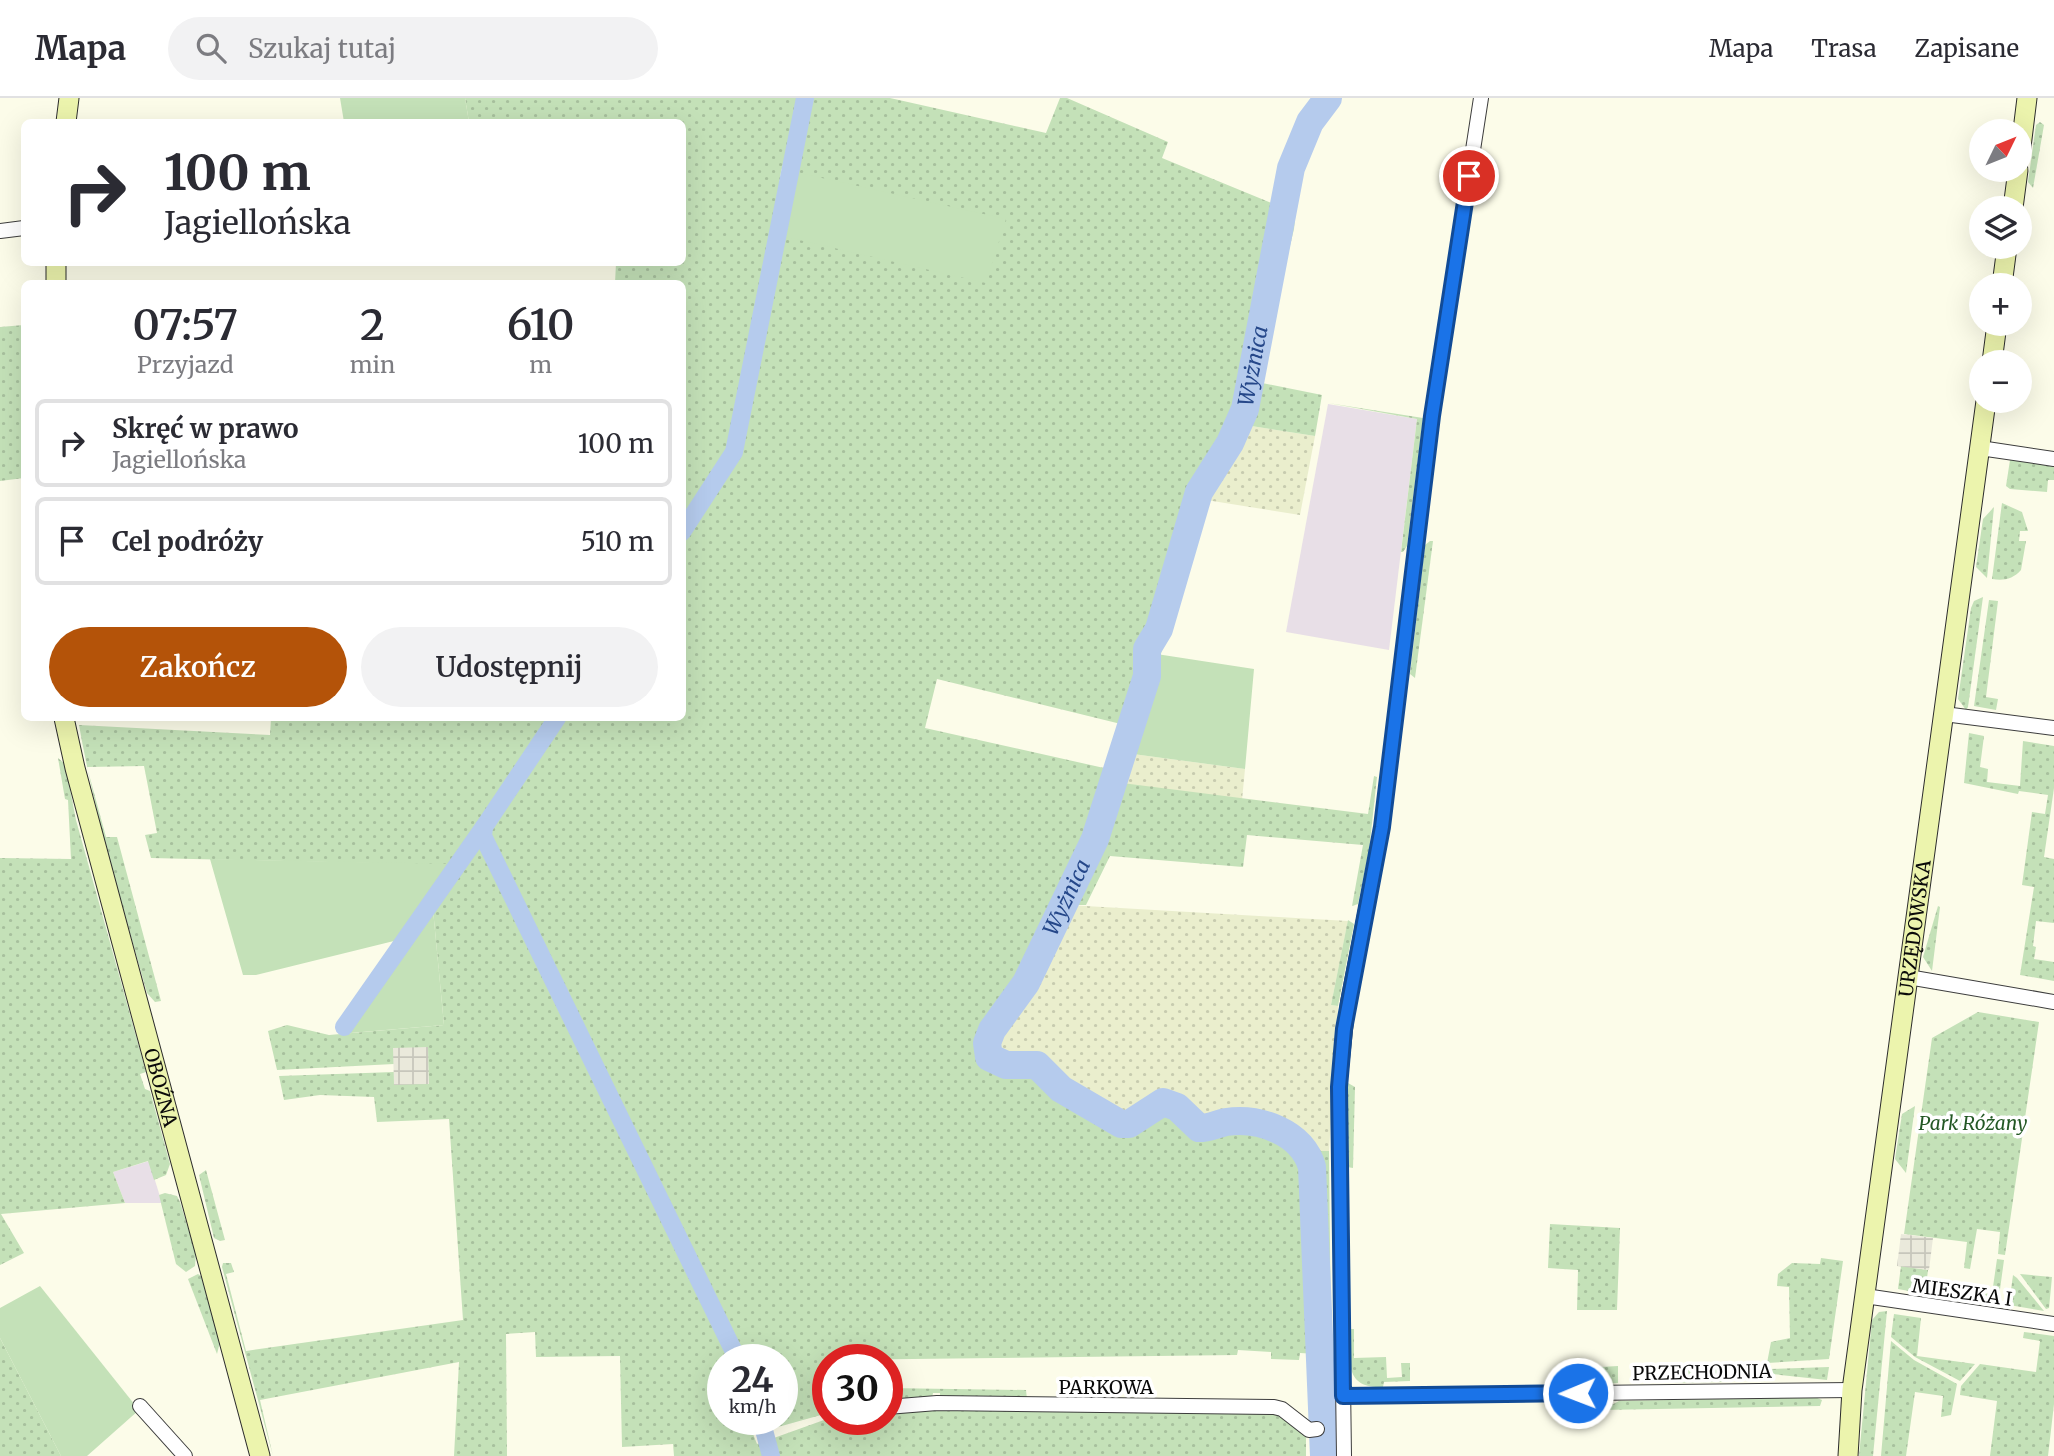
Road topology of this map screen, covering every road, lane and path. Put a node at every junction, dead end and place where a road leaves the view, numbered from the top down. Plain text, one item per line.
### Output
1 (69, 98) edge
2 (1481, 98) edge
3 (2027, 98) edge
4 (66, 119) edge
5 (2024, 119) edge
6 (21, 228) edge
7 (0, 231) edge
8 (1984, 413) edge
9 (1980, 448) junction
10 (2054, 459) edge
11 (1944, 714) junction
12 (65, 721) edge
13 (2054, 728) edge
14 (1908, 977) junction
15 (2054, 1002) edge
16 (1865, 1296) junction
17 (2054, 1324) edge
18 (1852, 1390) junction
19 (1343, 1396) junction
20 (140, 1406) dead end
21 (903, 1406) edge
22 (1330, 1429) junction
23 (185, 1456) edge
24 (260, 1456) edge
25 (1344, 1456) edge
26 (1848, 1456) edge

1 - 4 street
2 - 19 street
3 - 5 street
6 - 7 street
8 - 9 street, URZĘDOWSKA
9 - 10 street
9 - 11 street, URZĘDOWSKA
11 - 13 street
11 - 14 street, URZĘDOWSKA
12 - 24 street, OBOŹNA
14 - 15 street
14 - 16 street, URZĘDOWSKA
16 - 17 street, MIESZKA I
16 - 18 street, URZĘDOWSKA
18 - 19 street, PRZECHODNIA
18 - 26 street, URZĘDOWSKA
19 - 22 street
20 - 23 street
21 - 22 street, PARKOWA
22 - 25 street

